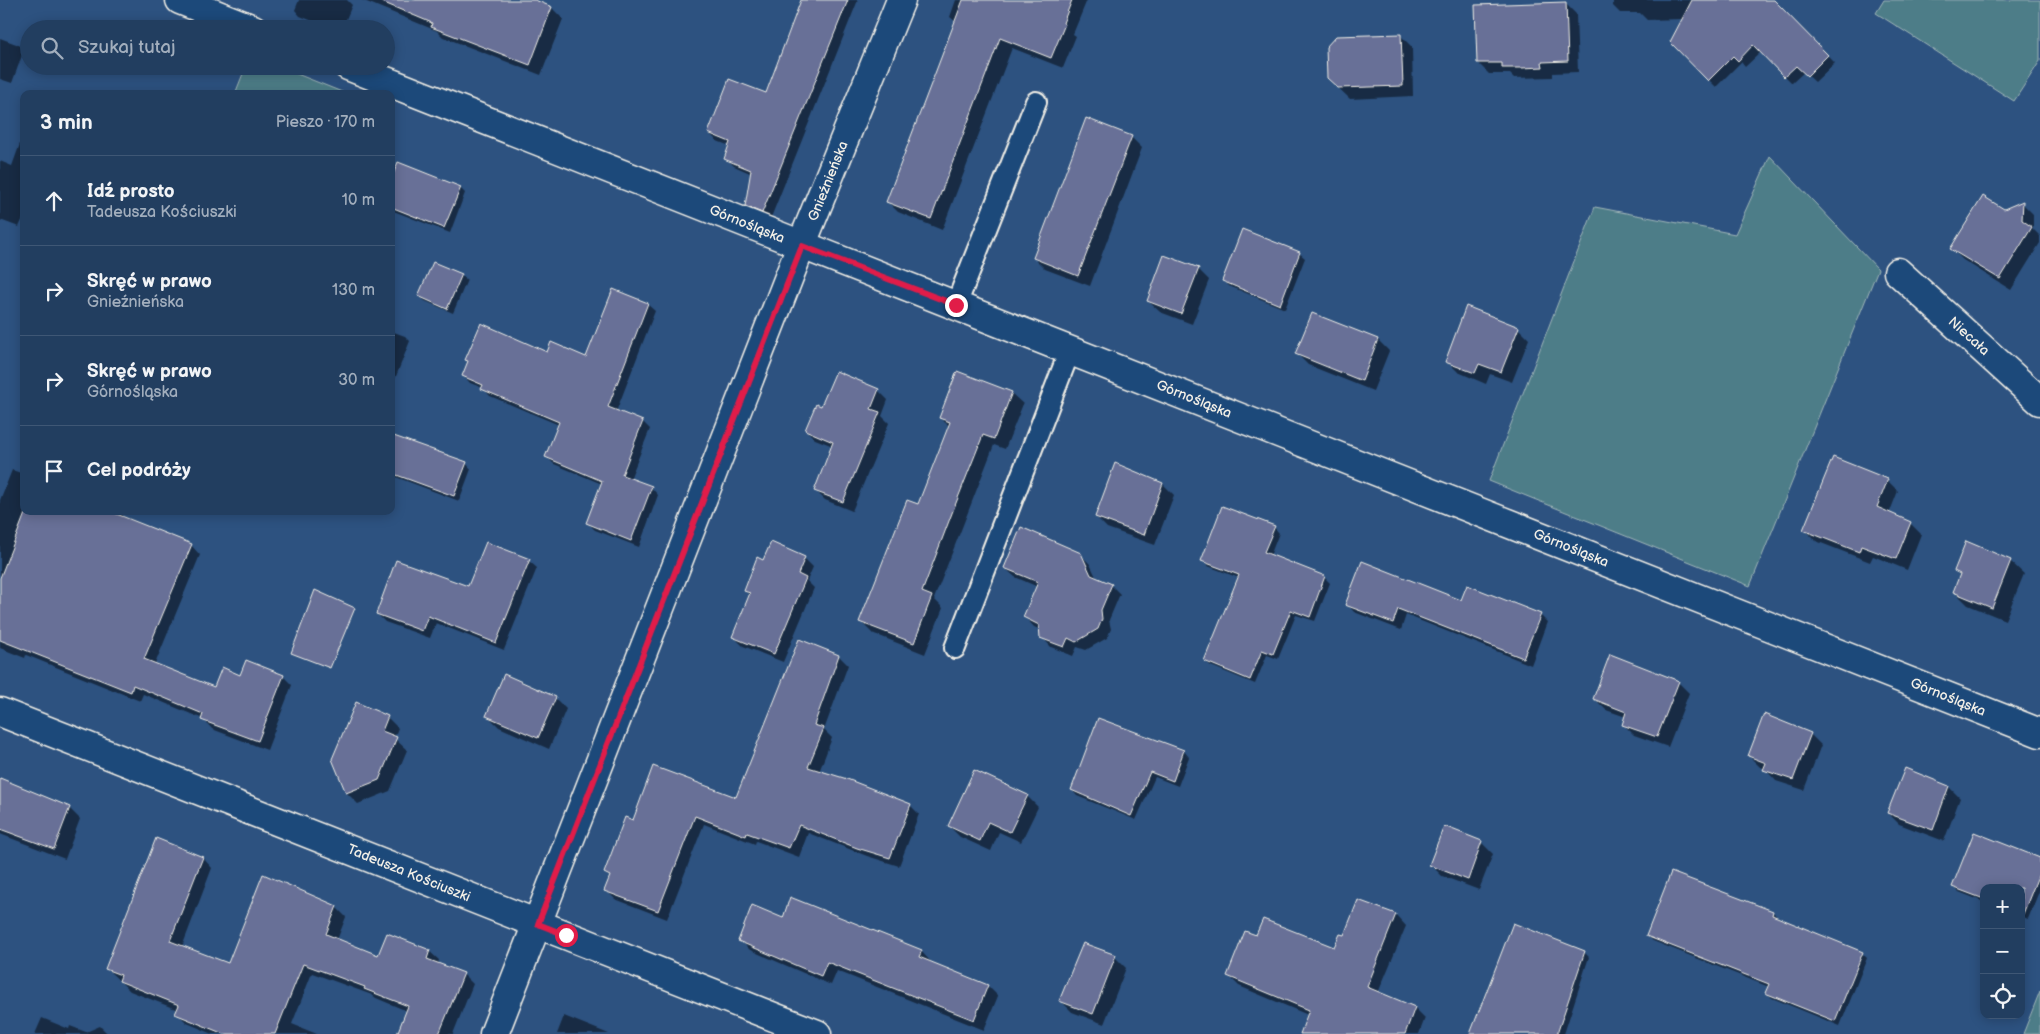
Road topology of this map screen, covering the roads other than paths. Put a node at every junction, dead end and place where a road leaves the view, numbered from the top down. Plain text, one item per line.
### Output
1 (180, 0) edge
2 (902, 0) edge
3 (230, 20) edge
4 (371, 75) edge
5 (1036, 102) dead end
6 (802, 246) junction
7 (1898, 272) dead end
8 (956, 305) junction
9 (1070, 350) junction
10 (2040, 401) edge
11 (955, 648) dead end
12 (0, 712) edge
13 (2040, 733) edge
14 (538, 924) junction
15 (494, 1034) edge
16 (817, 1034) edge

1 - 3 street
2 - 6 street, Gnieźnieńska
4 - 6 street, Górnośląska
5 - 8 lane
6 - 8 street, Górnośląska
6 - 14 street, Gnieźnieńska
7 - 10 street, Niecała
8 - 9 street, Górnośląska
9 - 11 lane
9 - 13 street, Górnośląska
12 - 14 street, Tadeusza Kościuszki
14 - 15 street, Gnieźnieńska
14 - 16 street, Tadeusza Kościuszki

